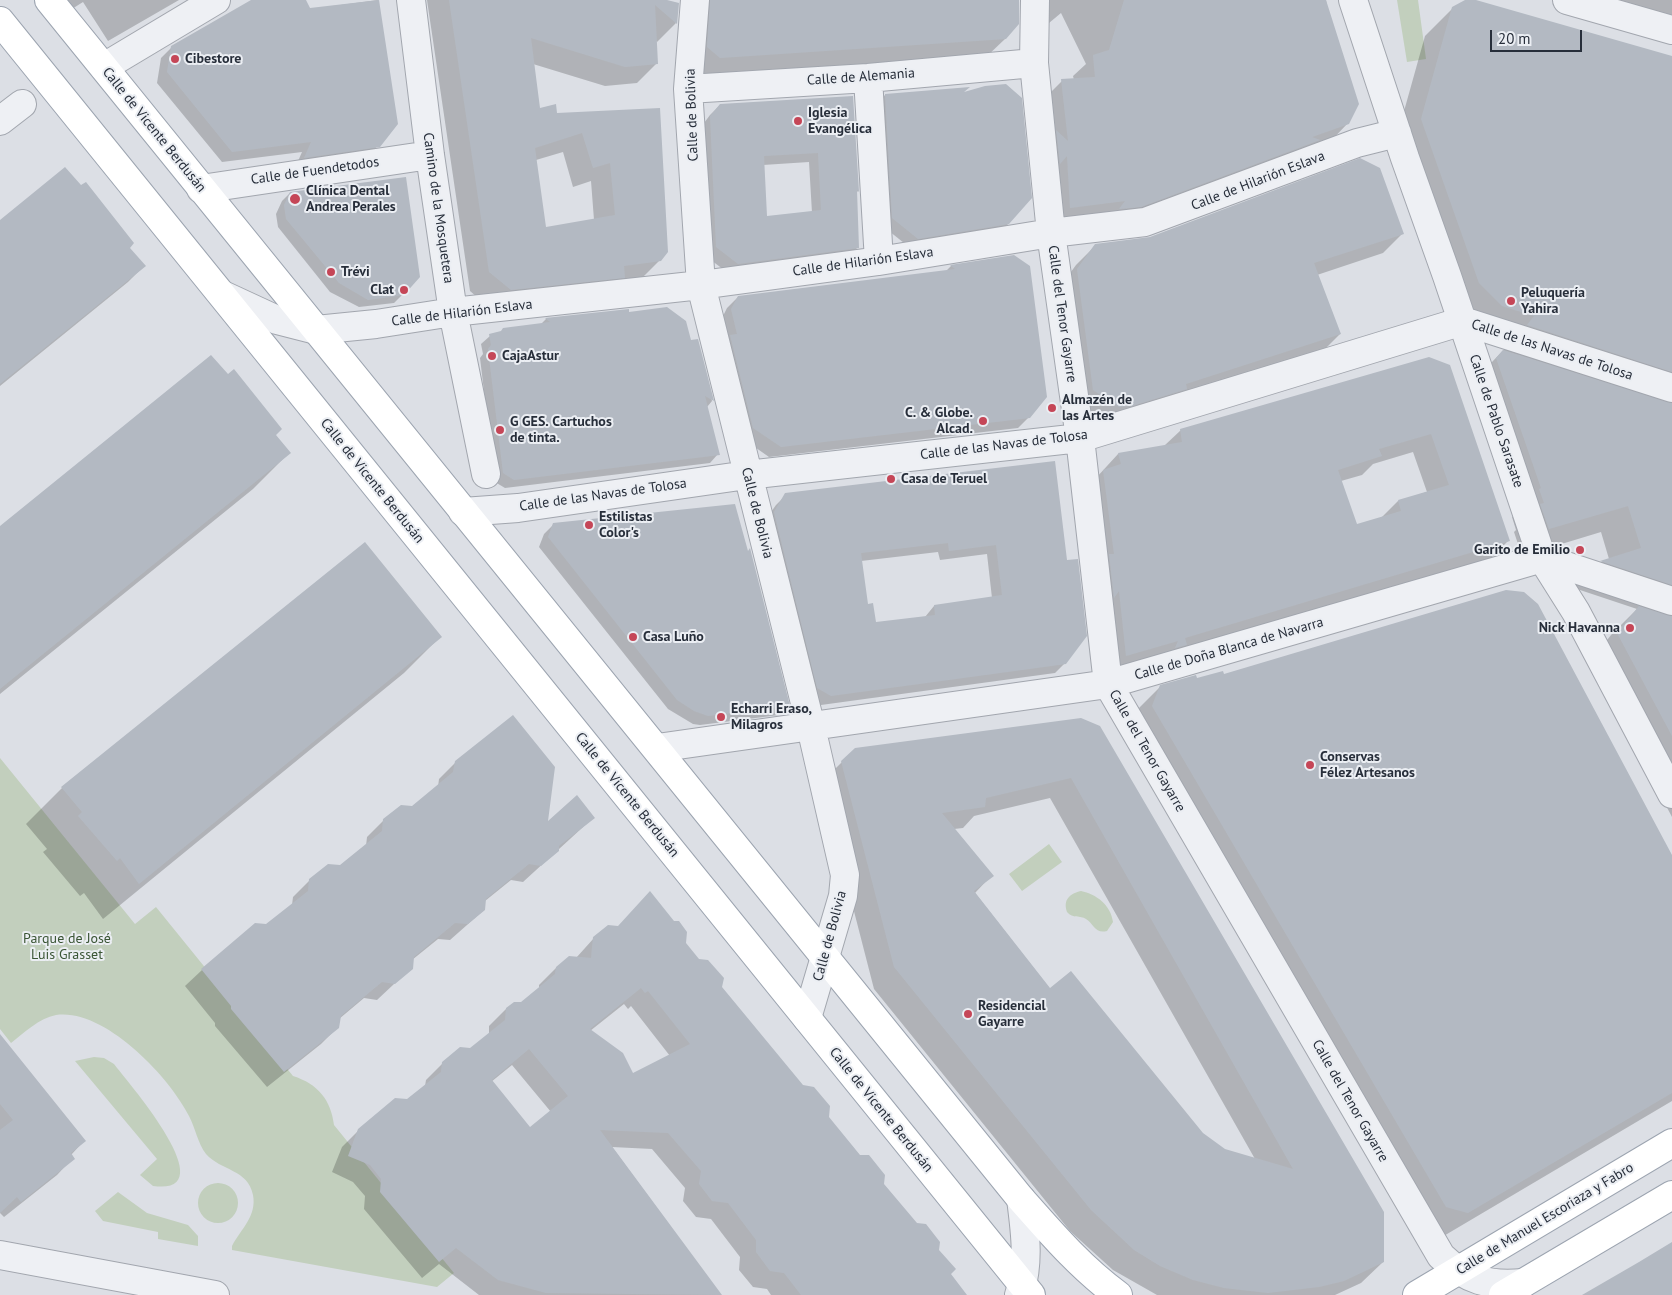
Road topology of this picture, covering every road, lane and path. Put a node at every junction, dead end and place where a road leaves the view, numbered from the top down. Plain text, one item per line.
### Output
1 (49, 0) edge
2 (216, 0) edge
3 (411, 0) edge
4 (695, 0) edge
5 (1035, 0) edge
6 (1353, 0) edge
7 (1571, 1) edge
8 (0, 22) edge
9 (1672, 30) edge
10 (1034, 63) junction
11 (104, 67) junction
12 (868, 78) junction
13 (688, 89) junction
14 (22, 104) dead end
15 (0, 122) edge
16 (1397, 133) junction
17 (430, 155) junction
18 (201, 189) junction
19 (1051, 233) junction
20 (879, 260) junction
21 (701, 285) junction
22 (223, 295) junction
23 (453, 312) junction
24 (1462, 321) junction
25 (316, 330) junction
26 (1672, 388) edge
27 (1080, 438) junction
28 (486, 474) dead end
29 (747, 475) junction
30 (463, 512) junction
31 (1542, 558) junction
32 (1672, 601) edge
33 (1108, 684) junction
34 (812, 727) junction
35 (657, 748) junction
36 (1672, 794) edge
37 (826, 956) junction
38 (807, 1018) junction
39 (1672, 1143) edge
40 (1672, 1195) edge
41 (1021, 1199) junction
42 (0, 1255) edge
43 (1457, 1271) junction
44 (1513, 1289) edge
45 (1024, 1292) edge
46 (215, 1295) edge
47 (1118, 1295) edge
48 (1417, 1295) edge

1 - 11 main road, Calle de Vicente Berdusán
2 - 11 street
3 - 17 street, Camino de la Mosquetera
4 - 13 street, Calle de Bolivia
5 - 10 street, Calle del Tenor Gayarre
6 - 16 street, Calle de Pablo Sarasate
7 - 9 street
8 - 22 main road, Calle de Vicente Berdusán
10 - 12 street, Calle de Alemania
10 - 19 street, Calle del Tenor Gayarre
11 - 18 main road, Calle de Vicente Berdusán
12 - 13 street, Calle de Alemania
12 - 20 street
13 - 21 street, Calle de Bolivia
14 - 15 street
16 - 19 street, Calle de Hilarión Eslava
16 - 24 street, Calle de Pablo Sarasate
17 - 18 street, Calle de Fuendetodos
17 - 23 street, Camino de la Mosquetera
18 - 25 main road, Calle de Vicente Berdusán
19 - 20 street, Calle de Hilarión Eslava
19 - 27 street, Calle del Tenor Gayarre
20 - 21 street, Calle de Hilarión Eslava
21 - 23 street, Calle de Hilarión Eslava
21 - 29 street, Calle de Bolivia
22 - 25 street, Calle de Vicente Berdusán
22 - 38 main road, Calle de Vicente Berdusán
23 - 25 street, Calle de Hilarión Eslava
23 - 28 street, Camino de la Mosquetera
24 - 26 street, Calle de las Navas de Tolosa
24 - 27 street, Calle de las Navas de Tolosa
24 - 31 street, Calle de Pablo Sarasate
25 - 30 main road, Calle de Vicente Berdusán
27 - 29 street, Calle de las Navas de Tolosa
27 - 33 street, Calle del Tenor Gayarre
29 - 30 street, Calle de las Navas de Tolosa
29 - 34 street, Calle de Bolivia
30 - 35 main road, Calle de Vicente Berdusán
31 - 32 street
31 - 33 street, Calle de Doña Blanca de Navarra
31 - 36 street, Calle de Pablo Sarasate
33 - 34 street, Calle de Doña Blanca de Navarra
33 - 43 street, Calle del Tenor Gayarre
34 - 35 street, Calle de Doña Blanca de Navarra
34 - 37 street, Calle de Bolivia
35 - 37 main road, Calle de Vicente Berdusán
37 - 38 street, Calle de Bolivia
37 - 41 main road, Calle de Vicente Berdusán
38 - 45 main road, Calle de Vicente Berdusán
39 - 43 main road, Calle de Manuel Escoriaza y Fabro
40 - 44 main road
41 - 45 street
41 - 47 main road, Calle de Vicente Berdusán
42 - 46 street
43 - 44 street, Calle del Tenor Gayarre
43 - 48 main road, Calle de Manuel Escoriaza y Fabro

